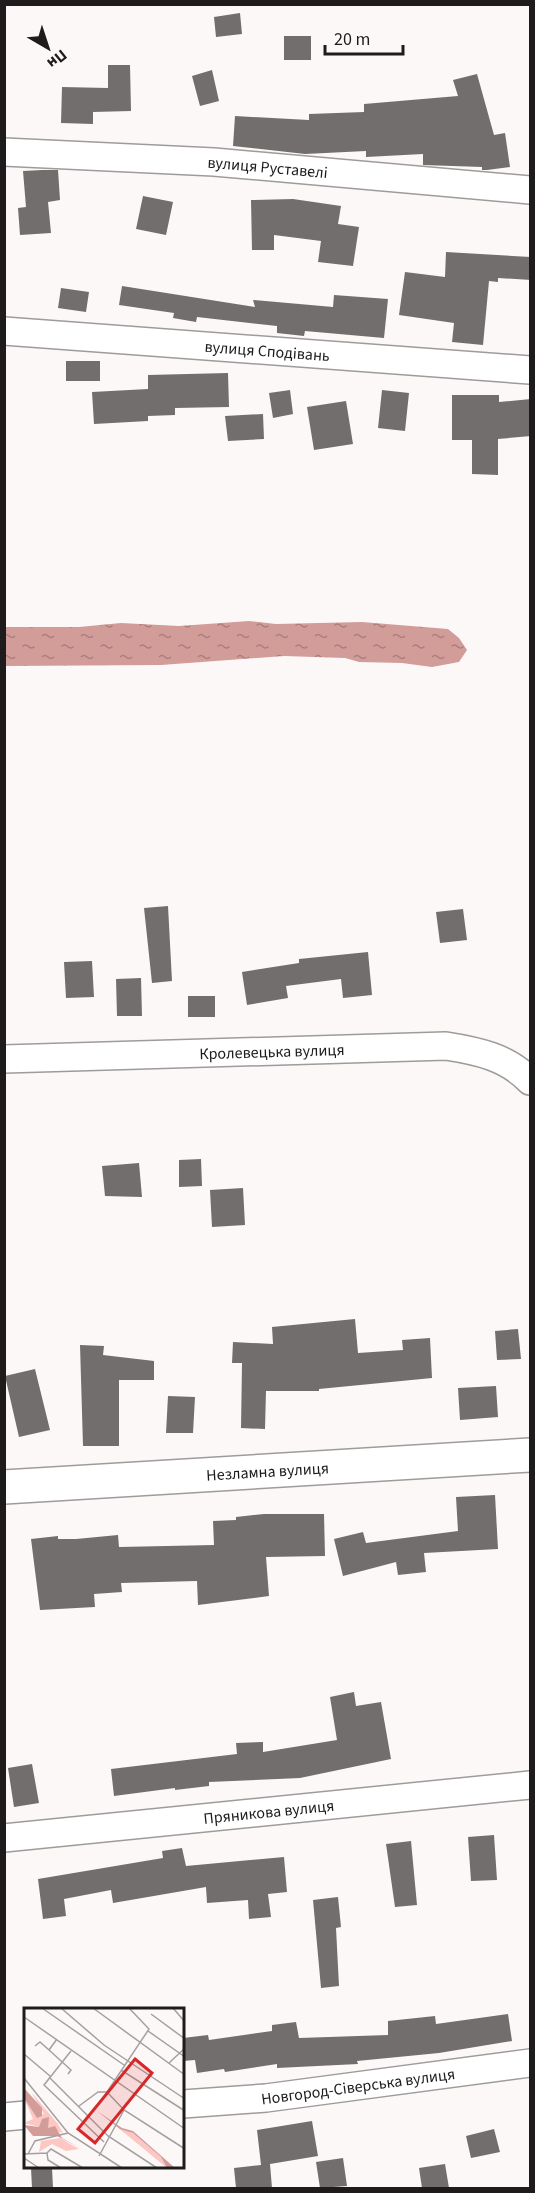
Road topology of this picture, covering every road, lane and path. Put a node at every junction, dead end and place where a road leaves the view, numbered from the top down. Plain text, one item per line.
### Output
1 (4, 152) edge
2 (531, 190) edge
3 (4, 331) edge
4 (531, 370) edge
5 (4, 1059) edge
6 (531, 1081) edge
7 (531, 1455) edge
8 (4, 1487) edge
9 (531, 1785) edge
10 (4, 1838) edge
11 (531, 2063) edge
12 (184, 2104) edge
13 (24, 2115) edge
14 (4, 2116) edge

1 - 2 street, вулиця Руставелі
3 - 4 street, вулиця Сподівань
5 - 6 street, Кролевецька вулиця
7 - 8 street, Незламна вулиця
9 - 10 street, Пряникова вулиця
11 - 12 street, Новгород-Сіверська вулиця
13 - 14 street

